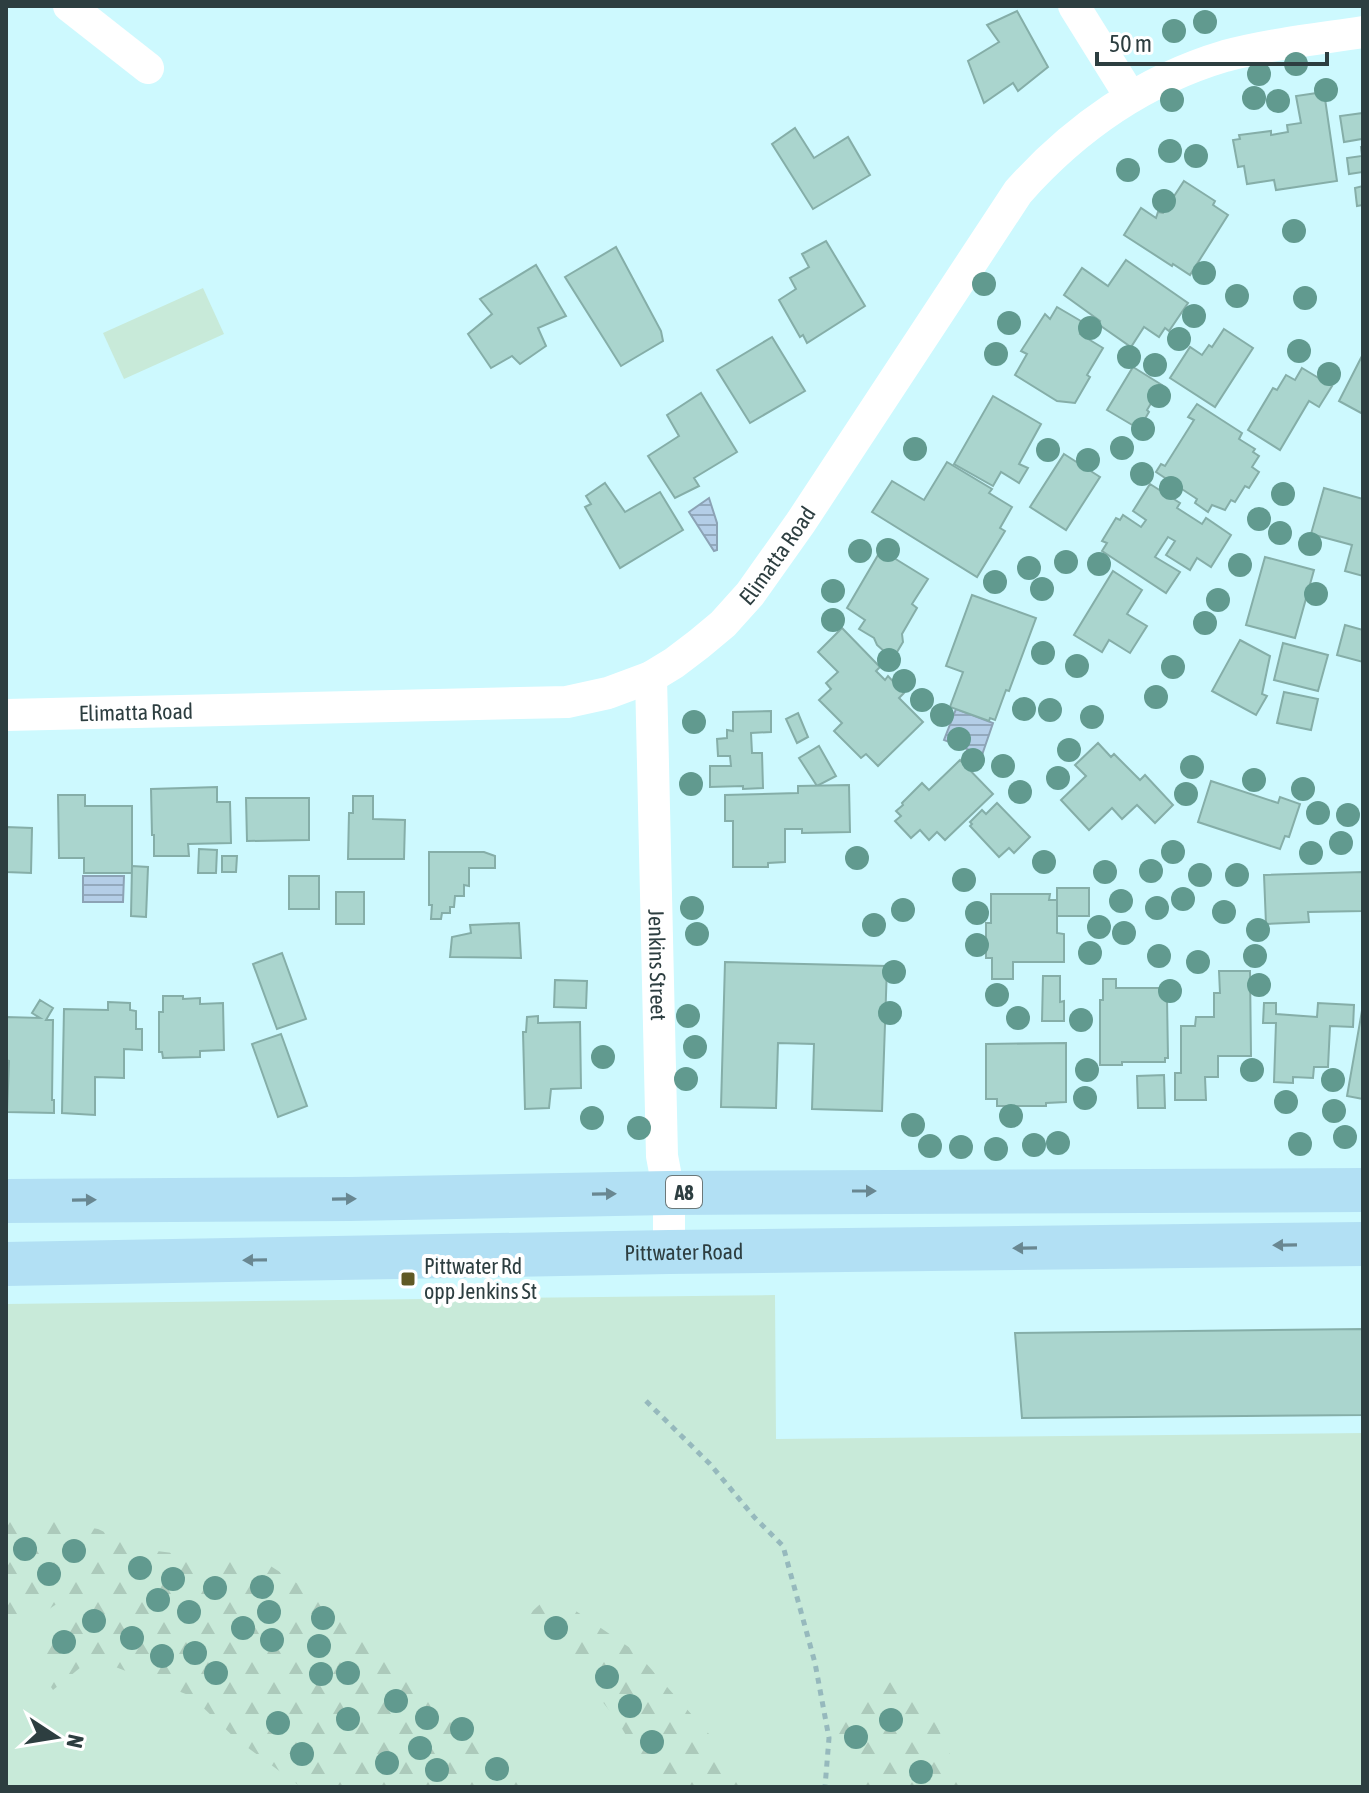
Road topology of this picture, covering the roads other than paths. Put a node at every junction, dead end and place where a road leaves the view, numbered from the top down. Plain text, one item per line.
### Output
1 (69, 6) edge
2 (1074, 6) edge
3 (1363, 32) edge
4 (148, 68) dead end
5 (1130, 96) junction
6 (651, 677) junction
7 (6, 715) edge
8 (1363, 1190) edge
9 (669, 1193) junction
10 (6, 1201) edge
11 (1363, 1244) edge
12 (669, 1252) junction
13 (6, 1264) edge

1 - 4 street
2 - 5 street
3 - 5 street, Elimatta Road
5 - 6 street, Elimatta Road
6 - 7 street, Elimatta Road
6 - 9 street, Jenkins Street
9 -> 8 highway, A8
10 -> 9 highway, A8
9 - 12 street, Jenkins Street
11 -> 12 highway, Pittwater Road
12 -> 13 highway, Pittwater Road

